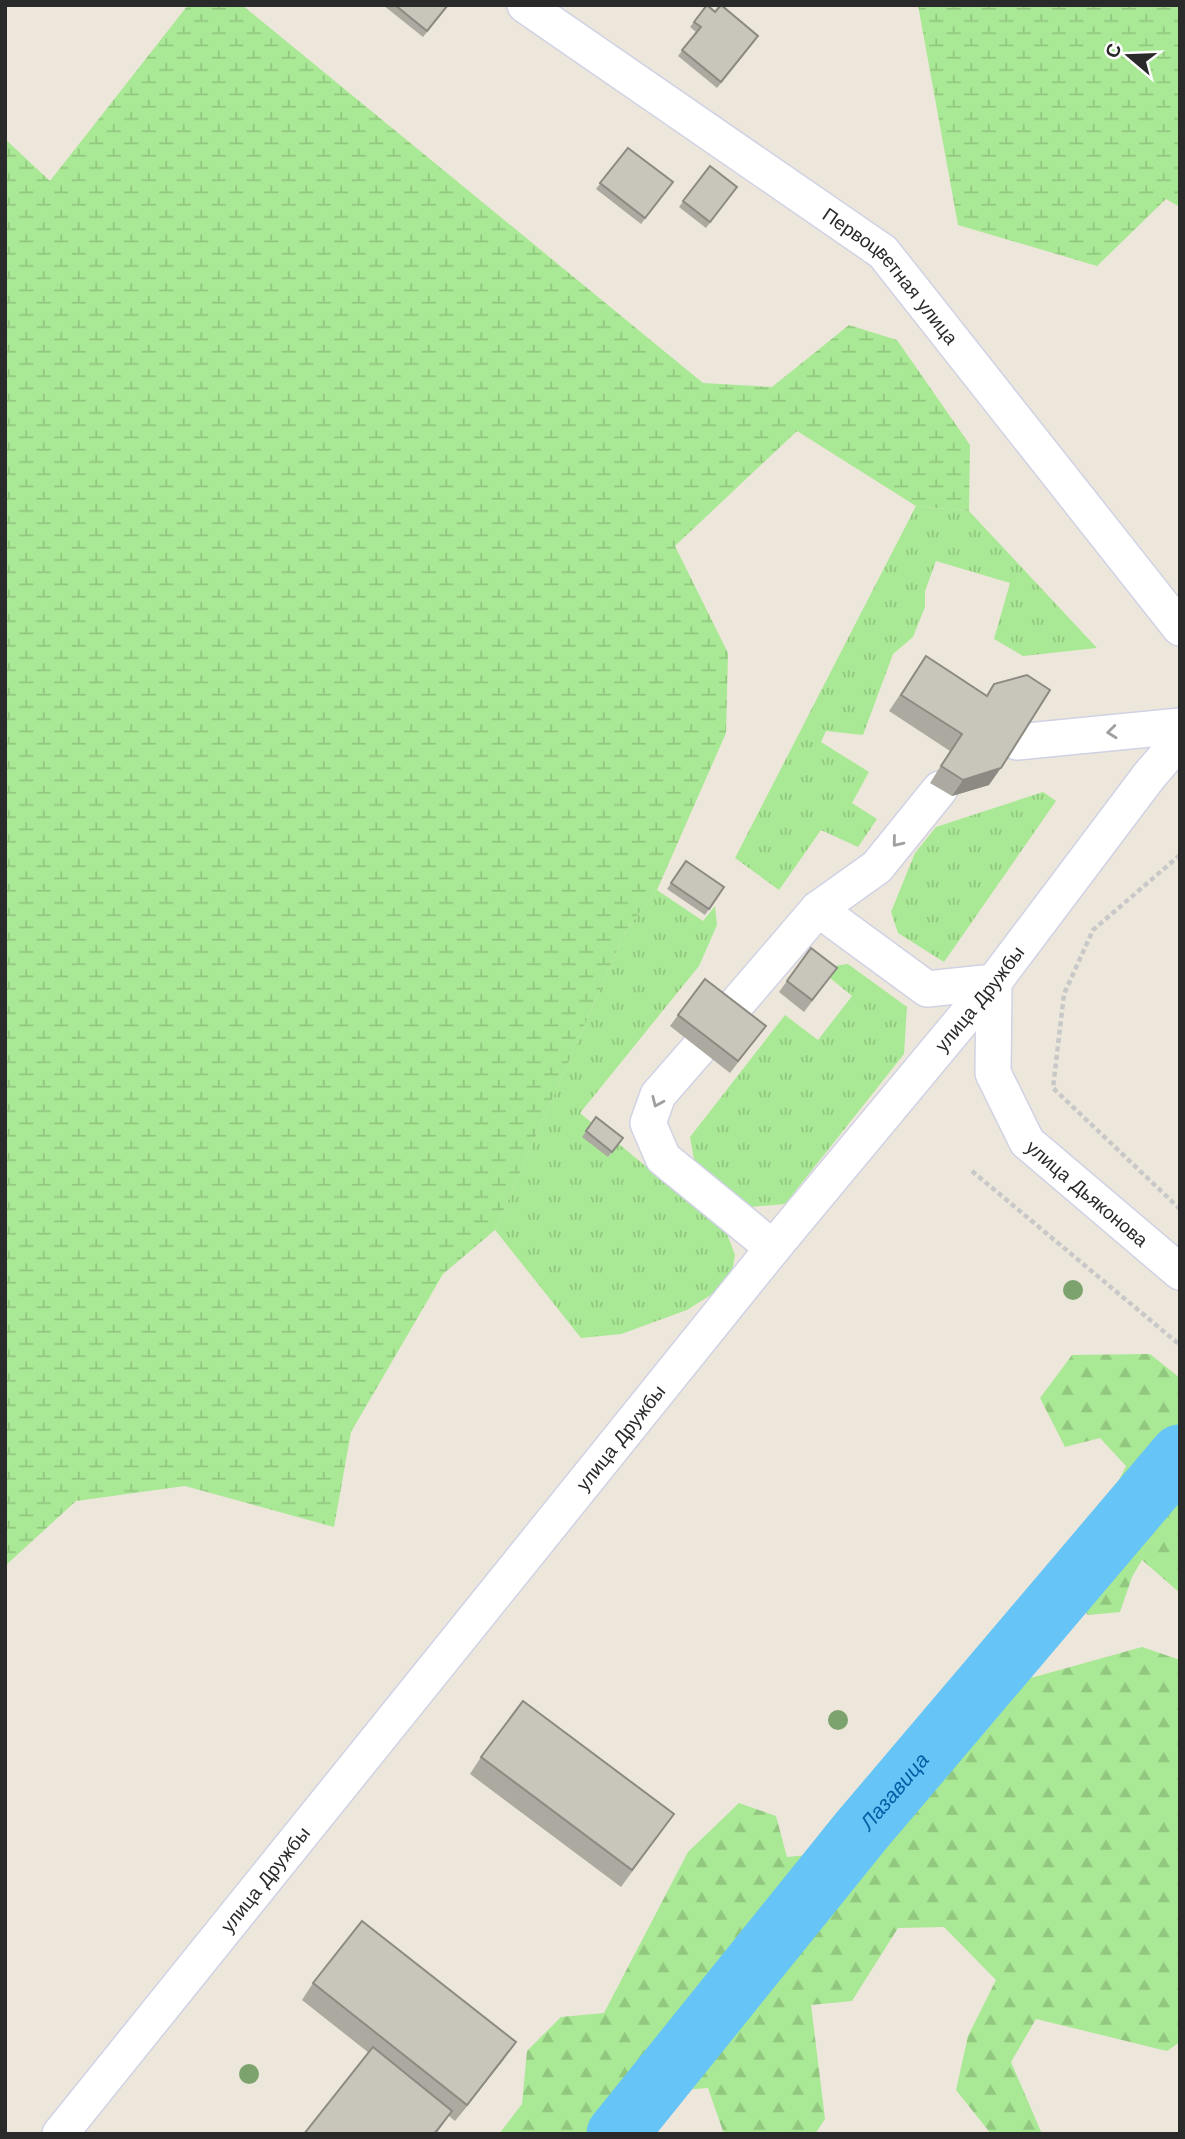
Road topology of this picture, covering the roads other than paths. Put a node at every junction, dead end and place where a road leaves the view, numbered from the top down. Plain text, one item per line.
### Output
1 (525, 5) edge
2 (1180, 628) edge
3 (1180, 726) edge
4 (1180, 740) edge
5 (1017, 742) edge
6 (940, 789) edge
7 (818, 909) junction
8 (994, 982) junction
9 (728, 1014) edge
10 (699, 1048) edge
11 (773, 1248) junction
12 (1180, 1272) edge
13 (60, 2134) edge

1 - 2 street, Первоцветная улица
3 -> 5 street
4 - 8 street, улица Дружбы
6 -> 7 street
7 - 8 street
7 - 9 street
8 - 11 street, улица Дружбы
8 - 12 street, улица Дьяконова
10 -> 11 street
11 - 13 street, улица Дружбы

